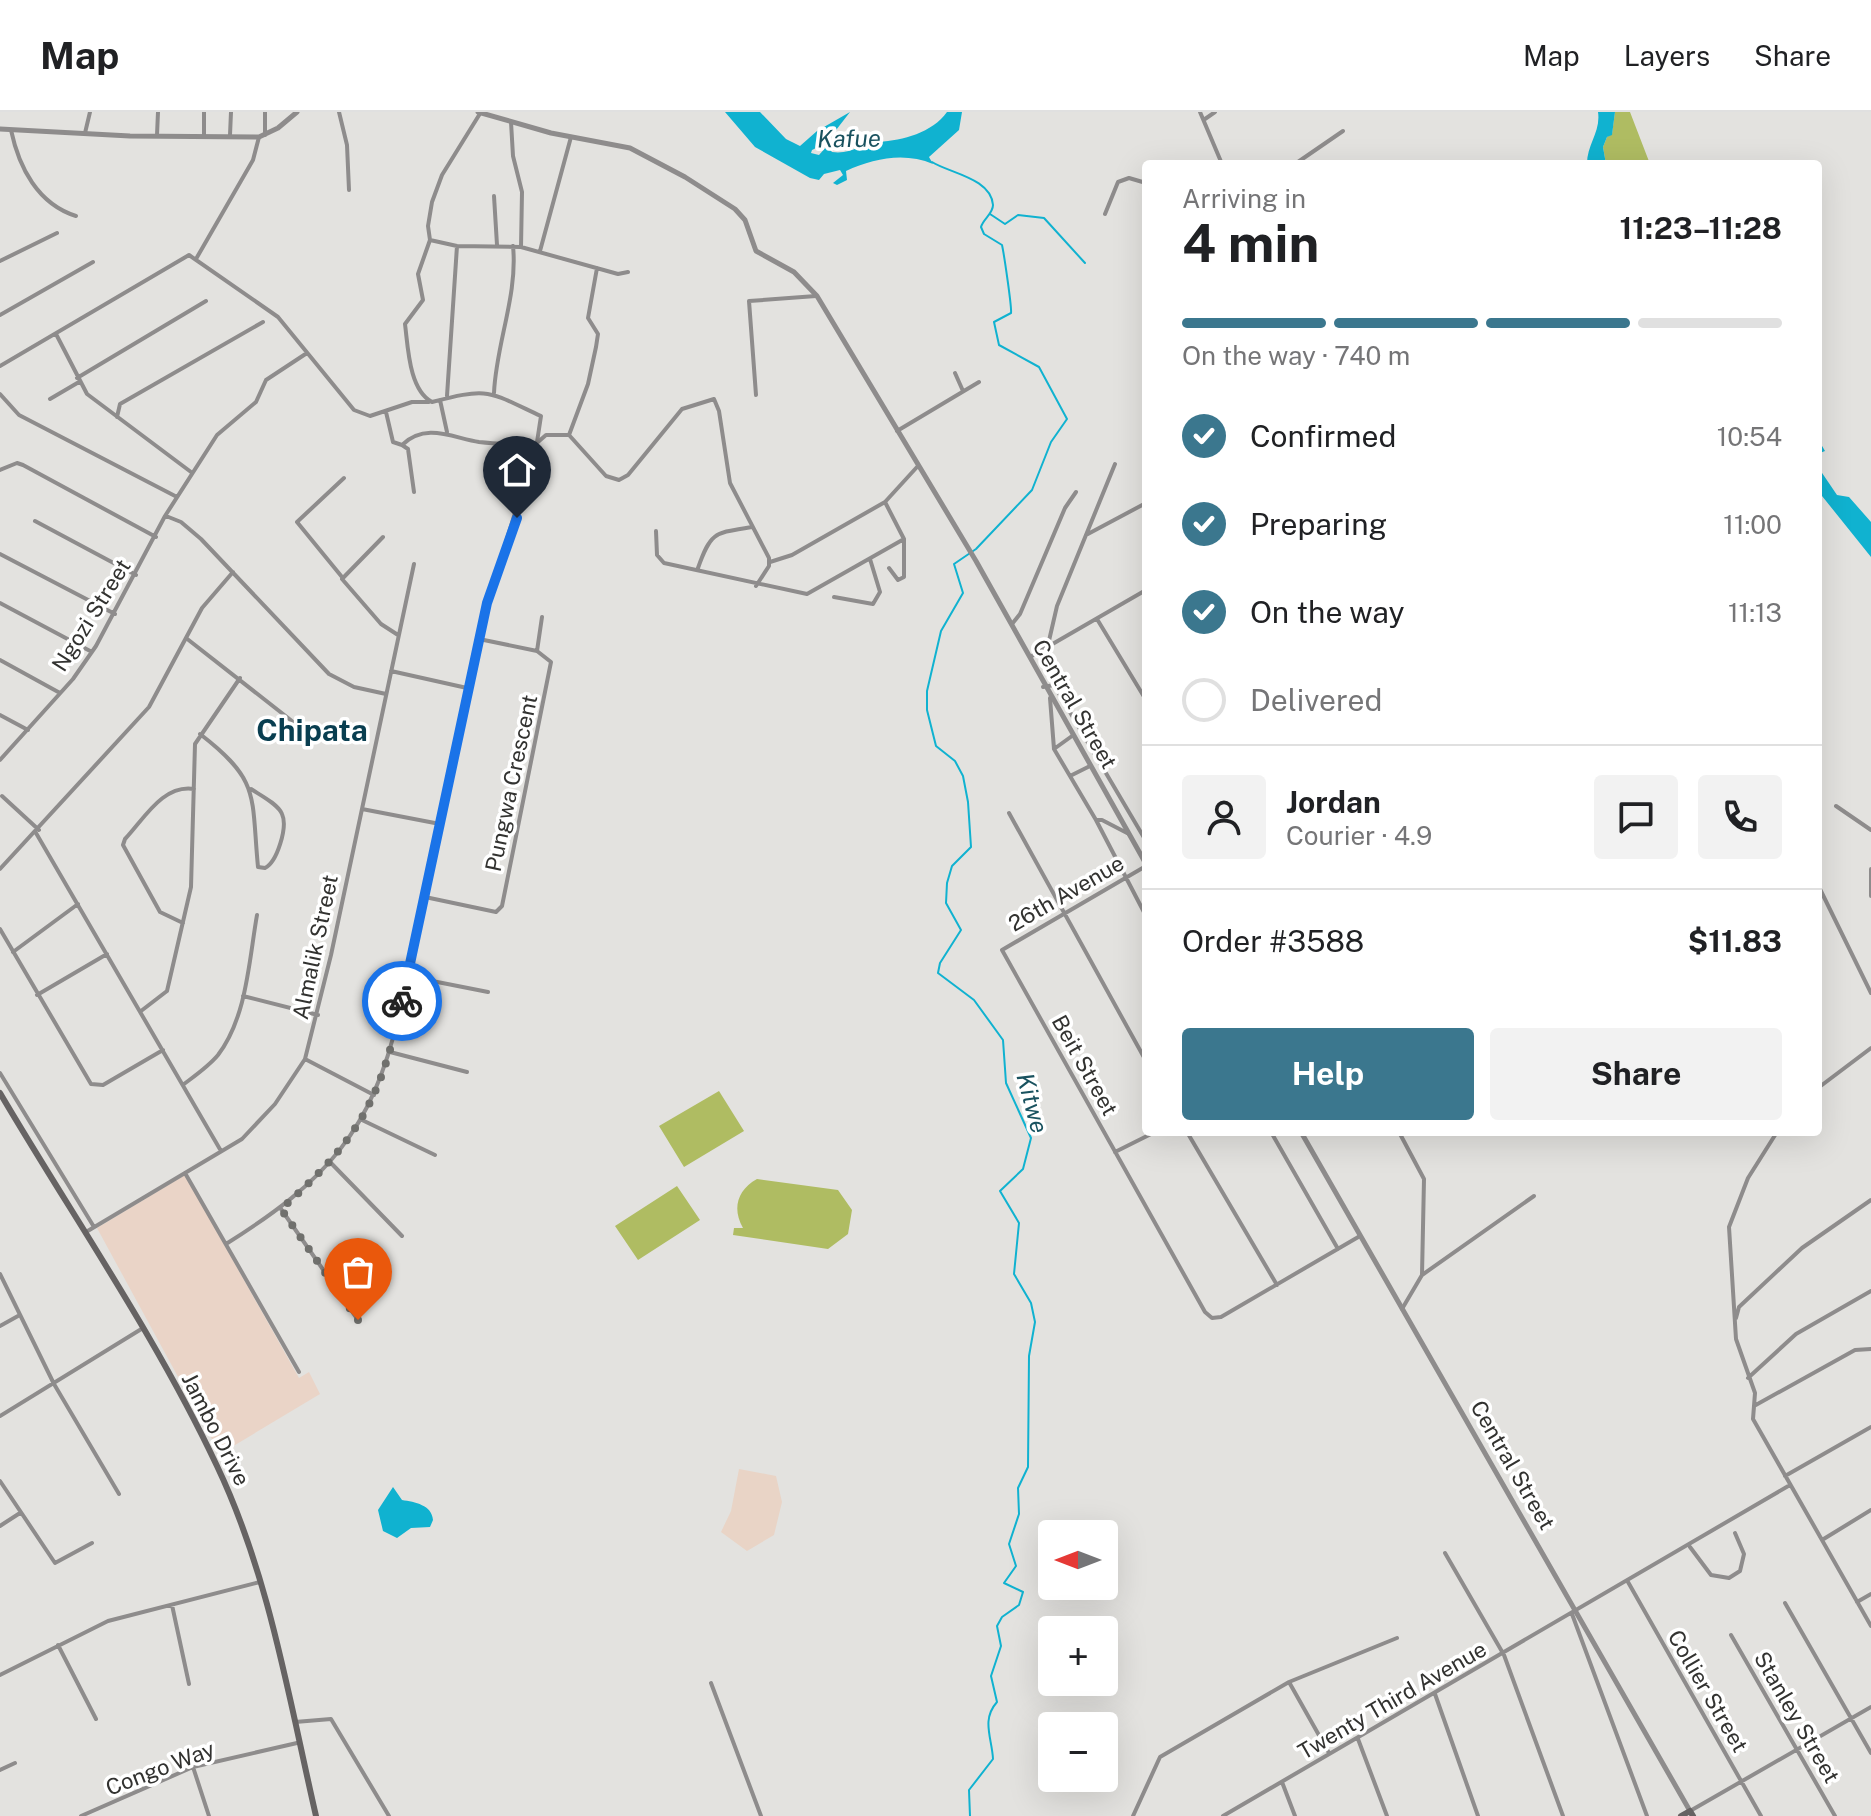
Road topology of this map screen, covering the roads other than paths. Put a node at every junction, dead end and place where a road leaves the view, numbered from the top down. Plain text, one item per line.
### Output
1 (90, 112) edge
2 (158, 112) edge
3 (204, 112) edge
4 (231, 112) edge
5 (265, 112) edge
6 (297, 112) edge
7 (339, 112) edge
8 (480, 112) edge
9 (1200, 112) edge
10 (1215, 112) edge
11 (1205, 119) junction
12 (511, 122) junction
13 (0, 129) edge
14 (11, 130) junction
15 (1343, 131) dead end
16 (85, 133) junction
17 (157, 135) junction
18 (204, 135) junction
19 (230, 135) junction
20 (262, 136) junction
21 (571, 137) junction
22 (1220, 160) edge
23 (1301, 160) edge
24 (1142, 182) edge
25 (349, 190) dead end
26 (494, 196) dead end
27 (1105, 214) dead end
28 (76, 216) dead end
29 (57, 233) dead end
30 (430, 240) junction
31 (497, 245) junction
32 (457, 246) junction
33 (513, 246) junction
34 (521, 247) junction
35 (540, 251) junction
36 (196, 259) junction
37 (0, 261) edge
38 (93, 262) dead end
39 (597, 268) junction
40 (628, 272) dead end
41 (817, 296) junction
42 (206, 301) dead end
43 (0, 315) edge
44 (263, 322) dead end
45 (56, 334) junction
46 (307, 353) junction
47 (0, 366) edge
48 (955, 373) dead end
49 (78, 380) junction
50 (979, 382) dead end
51 (963, 391) junction
52 (494, 393) junction
53 (0, 394) edge
54 (756, 395) dead end
55 (447, 396) junction
56 (50, 399) dead end
57 (440, 400) junction
58 (432, 402) junction
59 (386, 412) junction
60 (117, 417) junction
61 (897, 431) junction
62 (447, 432) junction
63 (569, 435) junction
64 (537, 444) junction
65 (402, 445) junction
66 (1115, 464) dead end
67 (1, 467) edge
68 (917, 467) junction
69 (192, 473) junction
70 (344, 478) dead end
71 (414, 492) dead end
72 (1076, 492) dead end
73 (177, 497) junction
74 (885, 502) junction
75 (1142, 505) edge
76 (165, 516) junction
77 (35, 521) dead end
78 (752, 527) junction
79 (656, 531) dead end
80 (1086, 535) junction
81 (156, 537) junction
82 (383, 537) dead end
83 (904, 539) junction
84 (0, 554) edge
85 (870, 559) junction
86 (770, 562) junction
87 (414, 564) dead end
88 (698, 568) junction
89 (889, 568) dead end
90 (233, 572) junction
91 (136, 575) junction
92 (342, 577) junction
93 (756, 586) junction
94 (1142, 592) edge
95 (834, 597) dead end
96 (0, 603) edge
97 (115, 614) junction
98 (542, 617) dead end
99 (1097, 619) junction
100 (1010, 626) junction
101 (398, 635) junction
102 (186, 638) junction
103 (479, 639) junction
104 (1048, 645) junction
105 (537, 651) junction
106 (92, 652) junction
107 (1028, 659) junction
108 (0, 660) edge
109 (391, 671) junction
110 (240, 678) junction
111 (1043, 687) junction
112 (467, 688) junction
113 (60, 693) junction
114 (1142, 693) edge
115 (386, 694) junction
116 (1050, 698) junction
117 (0, 715) edge
118 (297, 725) dead end
119 (28, 730) junction
120 (200, 734) junction
121 (1072, 736) junction
122 (1054, 749) junction
123 (0, 760) edge
124 (1090, 766) junction
125 (1070, 776) junction
126 (194, 789) junction
127 (251, 789) junction
128 (2, 796) dead end
129 (1836, 806) dead end
130 (362, 809) junction
131 (1009, 813) dead end
132 (1096, 820) junction
133 (440, 824) junction
134 (1871, 830) edge
135 (38, 832) junction
136 (1129, 834) junction
137 (1142, 834) edge
138 (1142, 858) edge
139 (1142, 867) edge
140 (0, 869) edge
141 (1871, 869) edge
142 (1124, 878) junction
143 (1822, 893) edge
144 (1871, 896) edge
145 (425, 897) junction
146 (78, 904) junction
147 (1142, 909) edge
148 (1062, 914) junction
149 (257, 915) dead end
150 (183, 923) junction
151 (0, 929) edge
152 (1002, 950) joint
153 (13, 952) junction
154 (107, 954) junction
155 (407, 976) junction
156 (488, 992) dead end
157 (1871, 993) edge
158 (37, 995) junction
159 (243, 996) junction
160 (141, 1011) junction
161 (318, 1015) junction
162 (1871, 1048) edge
163 (163, 1050) junction
164 (390, 1052) junction
165 (1142, 1054) edge
166 (305, 1059) junction
167 (467, 1072) dead end
168 (0, 1073) edge
169 (184, 1084) junction
170 (1822, 1085) edge
171 (0, 1093) edge
172 (374, 1095) junction
173 (362, 1120) junction
174 (1147, 1136) edge
175 (1189, 1136) edge
176 (1273, 1136) edge
177 (1303, 1136) edge
178 (1401, 1136) edge
179 (1774, 1136) edge
180 (221, 1151) junction
181 (1115, 1152) junction
182 (435, 1155) dead end
183 (331, 1163) junction
184 (185, 1173) junction
185 (1534, 1196) dead end
186 (1871, 1200) edge
187 (281, 1209) junction
188 (94, 1227) junction
189 (86, 1232) junction
190 (402, 1236) dead end
191 (1361, 1236) junction
192 (226, 1244) junction
193 (1338, 1249) junction
194 (0, 1274) edge
195 (1422, 1275) junction
196 (1277, 1285) junction
197 (1871, 1291) edge
198 (1402, 1309) junction
199 (18, 1316) junction
200 (358, 1320) dead end
201 (1735, 1322) junction
202 (0, 1326) edge
203 (143, 1328) junction
204 (1871, 1349) edge
205 (299, 1372) dead end
206 (1748, 1378) junction
207 (54, 1384) junction
208 (1754, 1406) junction
209 (0, 1416) edge
210 (1871, 1427) edge
211 (1785, 1476) junction
212 (0, 1481) edge
213 (1790, 1485) junction
214 (119, 1494) dead end
215 (1871, 1510) edge
216 (20, 1513) junction
217 (0, 1526) edge
218 (1735, 1533) dead end
219 (1822, 1540) junction
220 (92, 1543) dead end
221 (1690, 1547) junction
222 (1445, 1553) dead end
223 (1628, 1581) junction
224 (260, 1582) junction
225 (1871, 1594) edge
226 (1857, 1602) junction
227 (1785, 1603) dead end
228 (172, 1605) junction
229 (1574, 1613) junction
230 (1871, 1626) edge
231 (1731, 1635) dead end
232 (1397, 1638) dead end
233 (58, 1645) junction
234 (1504, 1655) junction
235 (0, 1675) edge
236 (1289, 1682) junction
237 (711, 1683) dead end
238 (189, 1684) dead end
239 (1435, 1693) junction
240 (1871, 1707) edge
241 (96, 1719) dead end
242 (1852, 1719) junction
243 (293, 1723) junction
244 (1358, 1739) junction
245 (297, 1743) junction
246 (1797, 1750) junction
247 (1871, 1753) edge
248 (1329, 1754) junction
249 (15, 1763) dead end
250 (193, 1767) junction
251 (0, 1770) edge
252 (1741, 1781) junction
253 (1282, 1782) junction
254 (99, 1808) junction
255 (1692, 1814) edge
256 (81, 1816) edge
257 (103, 1816) edge
258 (209, 1816) edge
259 (316, 1816) edge
260 (389, 1816) edge
261 (761, 1816) edge
262 (1133, 1816) edge
263 (1223, 1816) edge
264 (1295, 1816) edge
265 (1387, 1816) edge
266 (1478, 1816) edge
267 (1563, 1816) edge
268 (1647, 1816) edge
269 (1681, 1816) edge
270 (1761, 1816) edge
271 (1835, 1816) edge

1 - 16 street
2 - 17 street
3 - 18 street
4 - 19 street
5 - 20 street
6 - 20 street
7 - 25 street
8 - 12 street, Central Street
8 - 30 street
9 - 11 street
10 - 11 street
11 - 22 street
12 - 21 street, Central Street
12 - 34 street
13 - 14 street
14 - 16 street
14 - 28 street
15 - 23 street
16 - 17 street
17 - 18 street
18 - 19 street
19 - 20 street
20 - 36 street
21 - 35 street
21 - 41 street, Central Street
24 - 27 street
26 - 31 street
29 - 37 street
30 - 32 street
30 - 58 street
31 - 32 street
31 - 33 street
32 - 55 street
33 - 34 street
33 - 52 street
34 - 35 street
35 - 39 street
36 - 45 street
36 - 46 street
38 - 43 street
39 - 40 street
39 - 63 street
41 - 54 street
41 - 61 street, Central Street
42 - 49 street
44 - 60 street
45 - 47 street
45 - 49 street
46 - 59 street
46 - 69 street, Ngozi Street
48 - 51 street
49 - 56 street
49 - 60 street
50 - 51 street
51 - 61 street
52 - 55 street
52 - 64 street
53 - 73 street
55 - 57 street
57 - 58 street
57 - 62 street
58 - 59 street
59 - 65 street
60 - 69 street
61 - 68 street, Central Street
62 - 64 street
62 - 65 street
63 - 64 street
63 - 78 street
64 - 103 street
65 - 71 street
66 - 80 street
67 - 81 street
68 - 74 street
68 - 100 street, Central Street
69 - 73 street, Ngozi Street
70 - 92 street
72 - 100 street
73 - 76 street, Ngozi Street
74 - 83 street
74 - 86 street
75 - 80 street
76 - 81 street, Ngozi Street
76 - 90 street
77 - 91 street
78 - 86 street
78 - 88 street
79 - 88 street
80 - 104 street
81 - 91 street, Ngozi Street
82 - 92 street
83 - 85 street
83 - 89 street
84 - 97 street
85 - 93 street
85 - 95 street
86 - 93 street
87 - 101 street, Almalik Street
88 - 93 street
90 - 102 street
90 - 115 street
91 - 97 street, Ngozi Street
92 - 101 street
94 - 99 street
96 - 106 street
97 - 106 street, Ngozi Street
98 - 105 street
99 - 104 street
99 - 114 street
100 - 107 street, Central Street
101 - 109 street, Almalik Street
102 - 110 street
102 - 135 street
103 - 105 street
103 - 112 street
104 - 107 street
105 - 145 street, Pungwa Crescent
106 - 113 street, Ngozi Street
107 - 111 street, Central Street
108 - 113 street
109 - 112 street
109 - 115 street, Almalik Street
110 - 118 street
110 - 120 street
111 - 116 street, Central Street
111 - 137 street
112 - 133 street
113 - 119 street, Ngozi Street
115 - 130 street, Almalik Street
116 - 121 street, Central Street
116 - 122 street
117 - 119 street
119 - 123 street, Ngozi Street
120 - 126 street
120 - 127 street
121 - 122 street
121 - 124 street, Central Street
122 - 125 street
124 - 125 street
124 - 136 street, Central Street
125 - 132 street
126 - 150 street
126 - 150 street
127 - 127 street
128 - 135 street
129 - 134 street
130 - 133 street
130 - 161 street, Almalik Street
131 - 148 street
132 - 136 street
132 - 142 street
133 - 145 street
135 - 140 street
135 - 146 street
136 - 138 street, Central Street
139 - 142 street, 26th Avenue
141 - 144 street
142 - 147 street
142 - 148 street, 26th Avenue
143 - 157 street
145 - 155 street
146 - 153 street
146 - 154 street
148 - 152 street, 26th Avenue
148 - 165 street
149 - 159 street
150 - 160 street
151 - 153 street
152 - 181 street, Beit Street
153 - 158 street
154 - 158 street
154 - 160 street
155 - 156 street
155 - 164 street
158 - 163 street
159 - 161 street
159 - 169 street
160 - 163 street
161 - 166 street, Almalik Street
162 - 170 street
163 - 169 street
164 - 167 street
164 - 172 street
166 - 172 street
166 - 180 street, Almalik Street
168 - 188 street
169 - 180 street
171 - 189 main road, Jambo Drive
172 - 173 street
173 - 182 street
173 - 183 street
174 - 181 street
175 - 196 street
176 - 193 street
177 - 191 street, Central Street
178 - 195 street
179 - 201 street
180 - 184 street, Almalik Street
181 - 196 street, Beit Street
183 - 187 street
183 - 190 street
184 - 188 street, Almalik Street
184 - 192 street
185 - 195 street
186 - 201 street
187 - 192 street
187 - 200 street
188 - 189 street, Almalik Street
189 - 203 main road, Jambo Drive
191 - 193 street
191 - 198 street, Central Street
192 - 205 street
193 - 196 street
194 - 199 street
195 - 198 street
197 - 206 street
198 - 229 street, Central Street
199 - 202 street
199 - 207 street
201 - 206 street
203 - 207 street
203 - 224 main road, Jambo Drive
204 - 208 street
206 - 208 street
207 - 209 street
207 - 214 street
208 - 211 street
210 - 211 street
211 - 213 street
212 - 216 street
213 - 219 street
213 - 221 street, Twenty Third Avenue
215 - 219 street
216 - 217 street
216 - 220 street
218 - 221 street
219 - 226 street
221 - 223 street, Twenty Third Avenue
222 - 234 street
223 - 229 street, Twenty Third Avenue
223 - 252 street, Collier Street
224 - 228 street
224 - 243 main road, Jambo Drive
225 - 226 street
226 - 230 street
227 - 242 street
228 - 233 street
228 - 238 street
229 - 234 street, Twenty Third Avenue
229 - 255 street, Central Street
229 - 268 street
231 - 246 street, Stanley Street
232 - 236 street
233 - 235 street
233 - 241 street
234 - 239 street, Twenty Third Avenue
234 - 267 street
236 - 248 street
236 - 262 street
237 - 261 street
239 - 244 street, Twenty Third Avenue
239 - 266 street
240 - 242 street
242 - 246 street
242 - 247 street
243 - 245 main road, Jambo Drive
243 - 260 street
244 - 248 street, Twenty Third Avenue
244 - 265 street
245 - 250 street, Congo Way
245 - 259 main road, Jambo Drive
246 - 252 street
246 - 271 street, Stanley Street
248 - 253 street, Twenty Third Avenue
249 - 251 street
250 - 254 street, Congo Way
250 - 258 street
252 - 255 street
252 - 270 street, Collier Street
253 - 263 street, Twenty Third Avenue
253 - 264 street
254 - 256 street, Congo Way
254 - 257 street
255 - 269 main road

